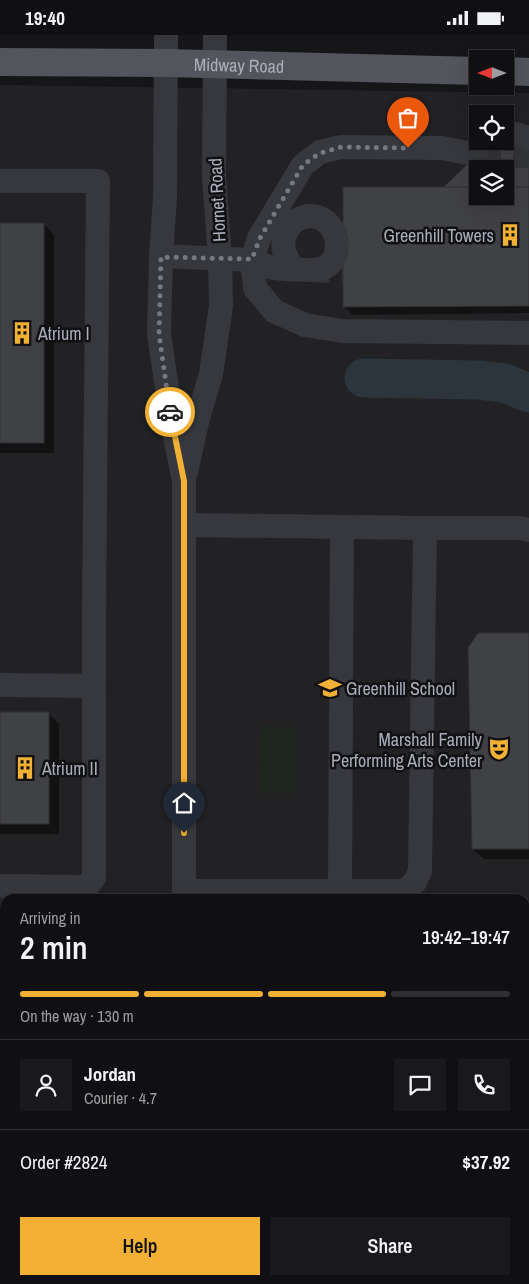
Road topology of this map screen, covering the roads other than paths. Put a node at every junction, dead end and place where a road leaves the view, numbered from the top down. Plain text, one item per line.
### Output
1 (166, 35) edge
2 (215, 35) edge
3 (0, 62) edge
4 (166, 63) junction
5 (215, 64) junction
6 (469, 71) edge
7 (514, 71) edge
8 (529, 72) edge
9 (469, 146) tunnel mouth
10 (0, 181) edge
11 (161, 257) junction
12 (220, 259) junction
13 (252, 259) junction
14 (288, 259) dead end
15 (529, 333) edge
16 (184, 481) junction
17 (184, 525) junction
18 (342, 527) junction
19 (425, 528) junction
20 (529, 530) edge
21 (0, 685) edge
22 (94, 686) junction
23 (0, 886) edge
24 (340, 891) junction
25 (184, 894) edge
26 (223, 894) edge

1 - 4 street, Hornet Road
2 - 5 street, Hornet Road
3 - 4 main road, Midway Road
4 - 5 main road, Midway Road
4 - 11 street, Hornet Road
5 - 6 main road, Midway Road
5 - 12 street, Hornet Road
7 - 8 main road
9 - 13 street
10 - 22 street
11 - 12 street
11 - 16 street, Hornet Road
12 - 13 street
12 - 16 street, Hornet Road
13 - 14 street
13 - 15 street
16 - 17 street, Hornet Road
17 - 18 street
17 - 25 street, Hornet Road
18 - 19 street
18 - 24 street
19 - 20 street
19 - 24 street
21 - 22 street
22 - 23 street
24 - 26 street

